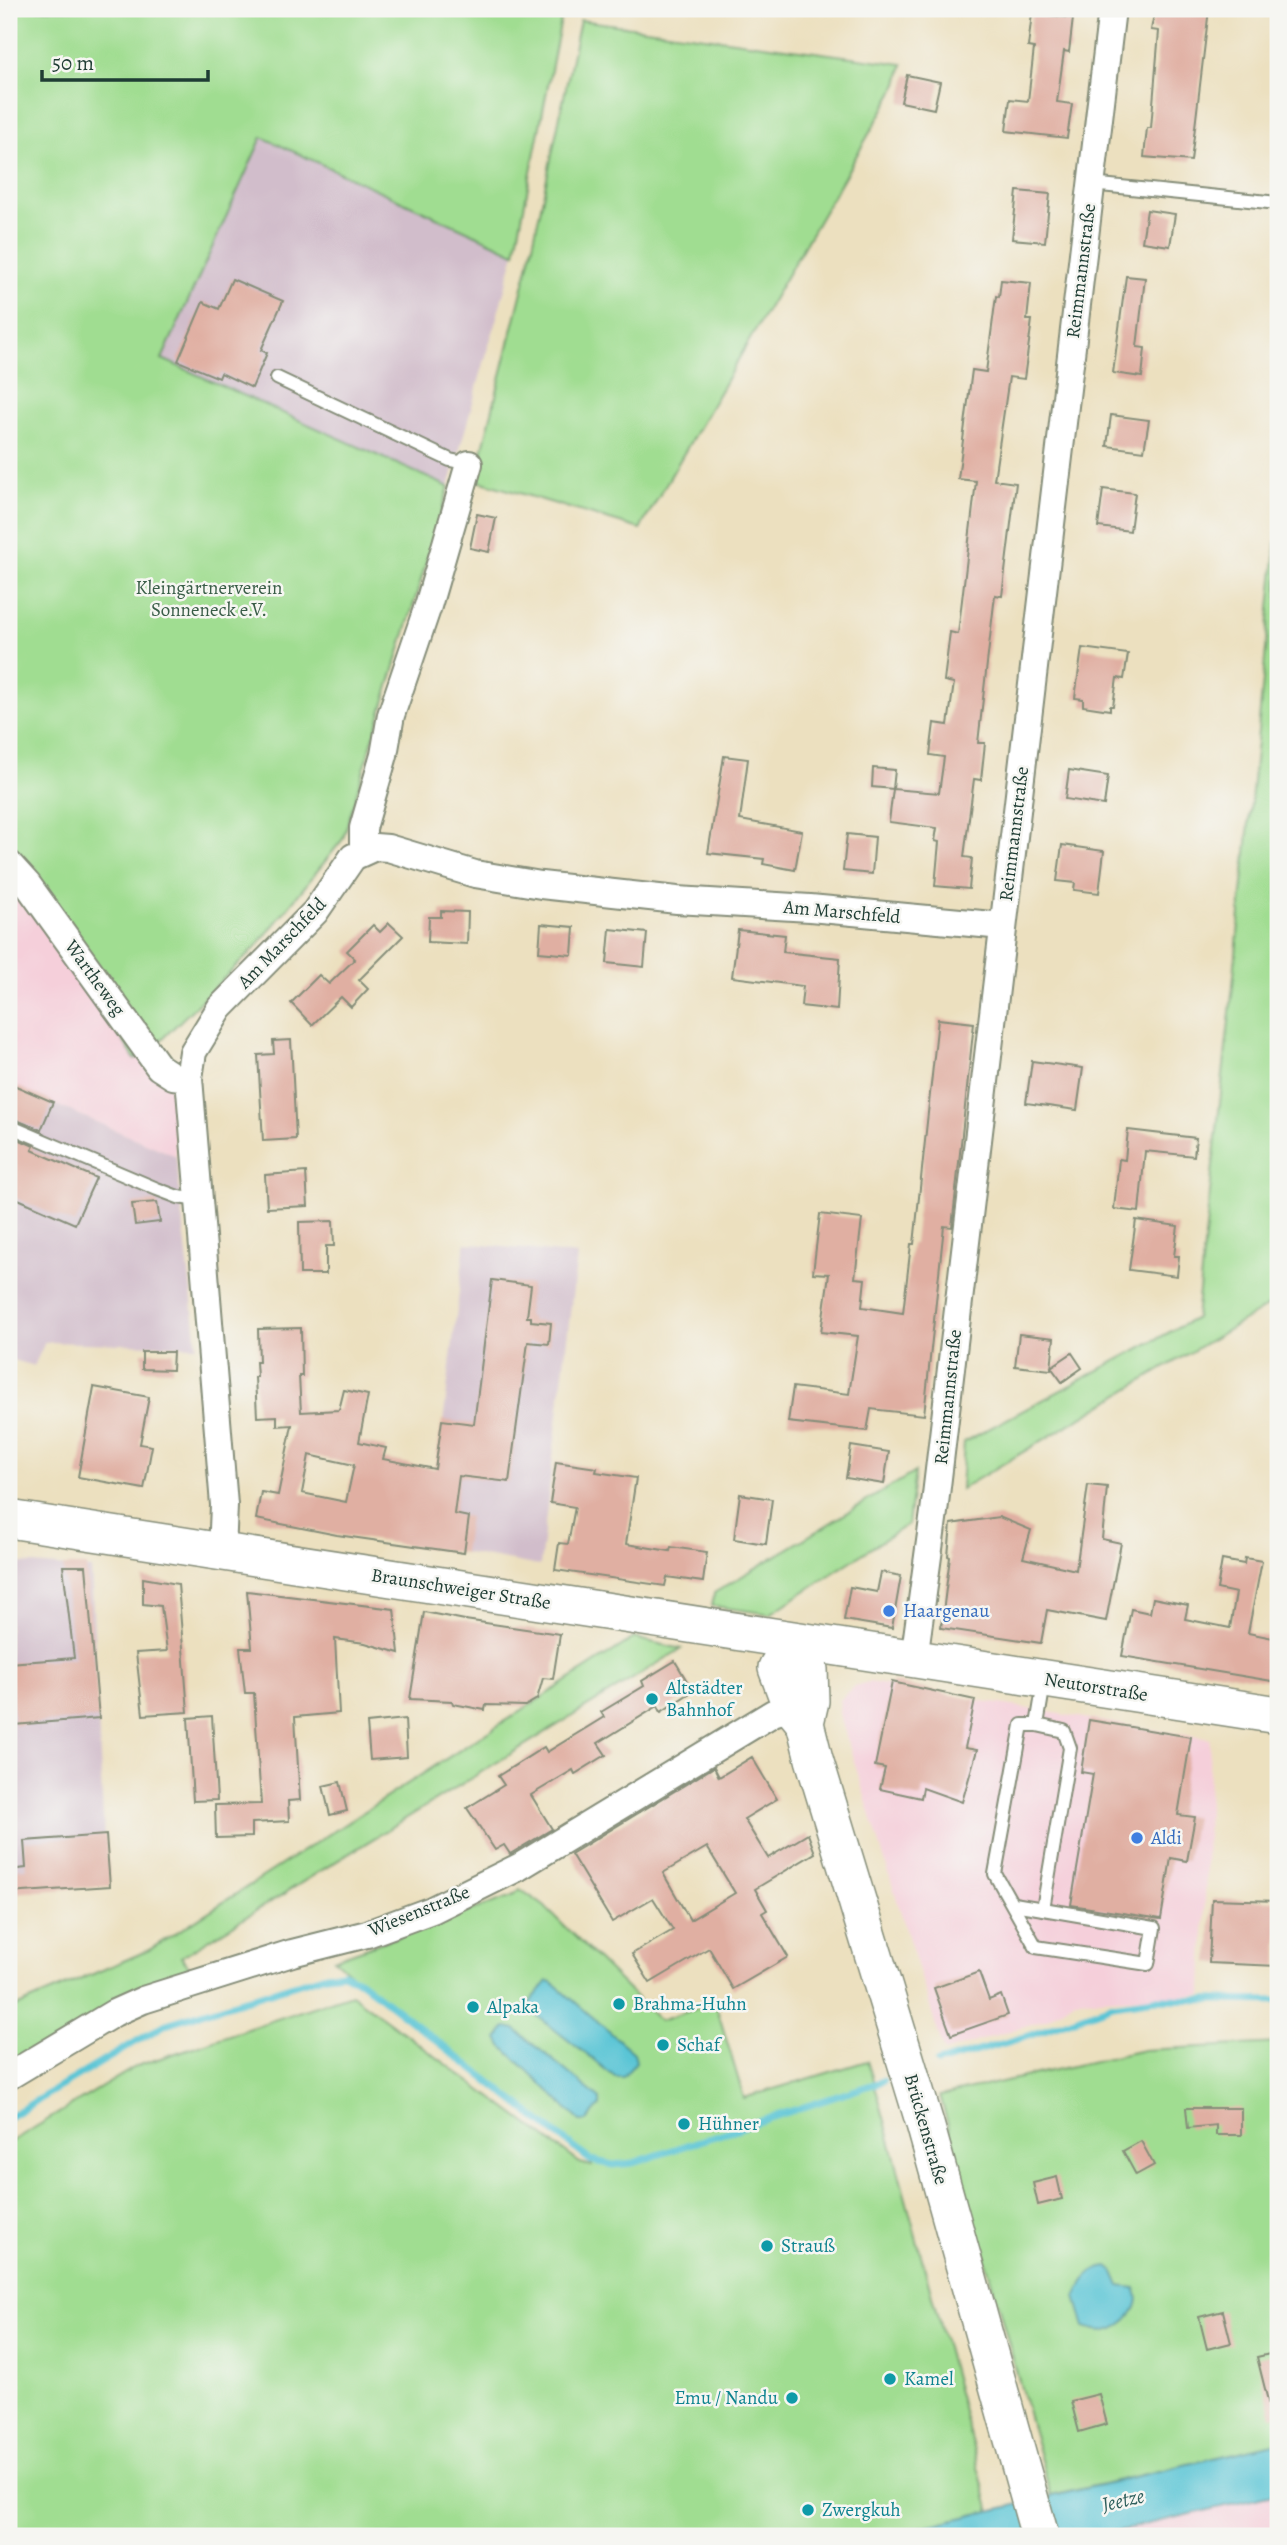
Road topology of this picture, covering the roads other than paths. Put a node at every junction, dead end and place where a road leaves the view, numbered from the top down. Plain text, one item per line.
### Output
1 (1112, 9) edge
2 (1091, 184) junction
3 (1278, 203) edge
4 (277, 378) dead end
5 (469, 464) joint
6 (363, 851) junction
7 (9, 864) edge
8 (1003, 926) junction
9 (189, 1078) junction
10 (9, 1126) edge
11 (198, 1200) junction
12 (9, 1519) edge
13 (222, 1552) junction
14 (793, 1641) junction
15 (914, 1659) junction
16 (1045, 1679) junction
17 (802, 1710) junction
18 (1278, 1715) edge
19 (1037, 1725) junction
20 (1014, 1904) junction
21 (1043, 1909) junction
22 (9, 2076) edge
23 (1040, 2536) edge

1 - 2 street, Reimmannstraße
2 - 3 lane
2 - 8 street, Reimmannstraße
4 - 5 lane
5 - 6 street
6 - 8 street, Am Marschfeld
6 - 9 street, Am Marschfeld
7 - 9 street, Wartheweg
8 - 15 street, Reimmannstraße
9 - 11 street, Am Marschfeld
10 - 11 lane
11 - 13 street, Am Marschfeld
12 - 13 main road, Braunschweiger Straße
13 - 14 main road, Braunschweiger Straße
14 - 15 main road, Braunschweiger Straße
14 - 17 main road, Brückenstraße
15 - 16 main road, Neutorstraße
16 - 18 main road, Neutorstraße
16 - 19 lane
17 - 22 street, Wiesenstraße
17 - 23 main road, Brückenstraße
19 - 20 lane
19 - 21 lane
20 - 21 lane
20 - 21 lane

